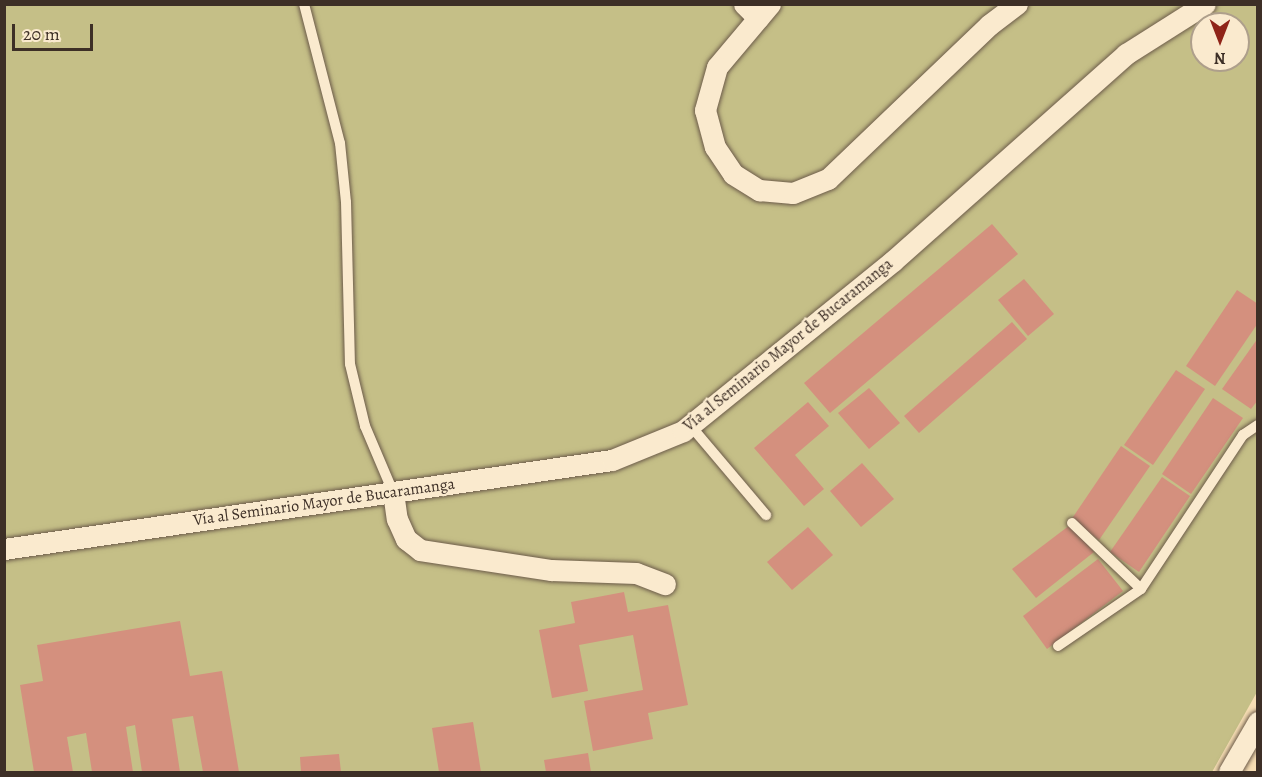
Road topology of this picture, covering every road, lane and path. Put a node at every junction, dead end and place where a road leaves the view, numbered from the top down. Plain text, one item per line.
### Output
1 (304, 4) edge
2 (1017, 4) edge
3 (1205, 4) edge
4 (757, 9) edge
5 (690, 425) junction
6 (1257, 425) edge
7 (393, 492) junction
8 (766, 515) dead end
9 (1072, 523) dead end
10 (4, 549) edge
11 (664, 584) dead end
12 (1141, 589) junction
13 (1058, 646) dead end
14 (1257, 722) edge
15 (1229, 772) edge

1 - 7 lane
2 - 4 street
3 - 5 street, Vía al Seminario Mayor de Bucaramanga
5 - 7 street, Vía al Seminario Mayor de Bucaramanga
5 - 8 lane
6 - 12 lane
7 - 10 street, Vía al Seminario Mayor de Bucaramanga
7 - 11 street
9 - 12 lane
12 - 13 lane
14 - 15 street

